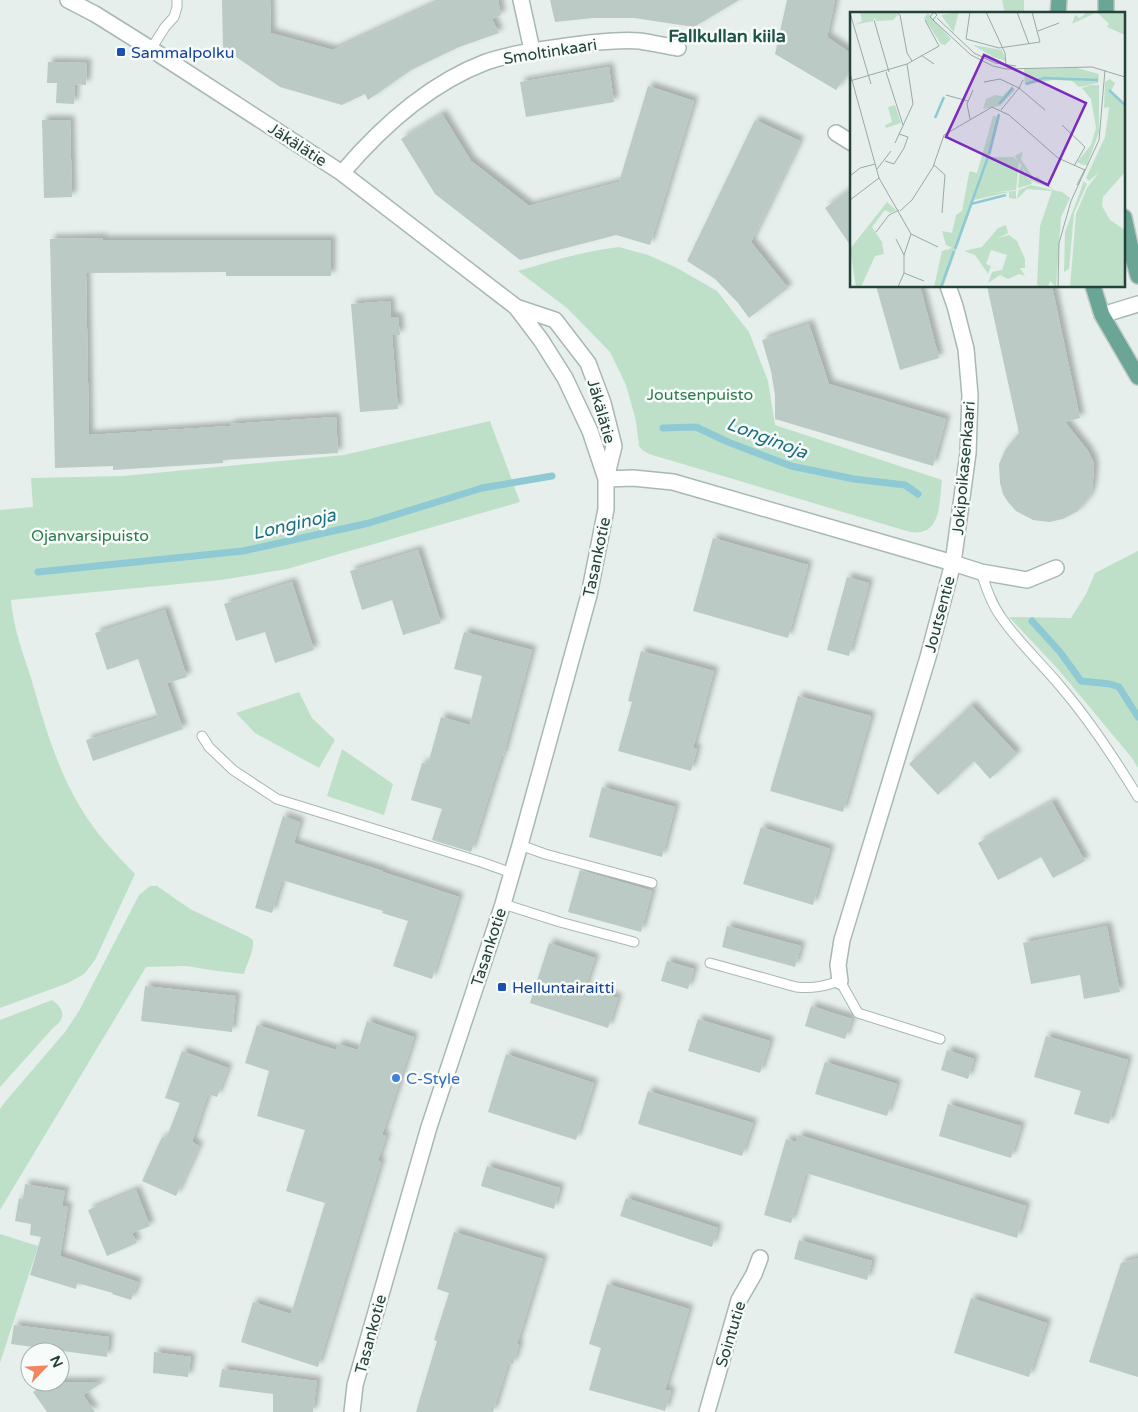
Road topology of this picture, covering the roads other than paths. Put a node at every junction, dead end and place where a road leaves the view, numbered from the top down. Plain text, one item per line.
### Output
1 (68, 0) edge
2 (177, 0) edge
3 (521, 0) edge
4 (678, 48) dead end
5 (151, 49) junction
6 (532, 50) junction
7 (836, 133) dead end
8 (850, 142) edge
9 (342, 173) junction
10 (1126, 226) edge
11 (1138, 276) edge
12 (949, 288) edge
13 (1094, 288) edge
14 (1138, 304) edge
15 (516, 307) junction
16 (1102, 314) junction
17 (1138, 378) edge
18 (606, 479) junction
19 (953, 563) junction
20 (1056, 568) dead end
21 (981, 572) junction
22 (202, 736) dead end
23 (1138, 797) edge
24 (520, 845) junction
25 (512, 873) junction
26 (652, 883) dead end
27 (502, 904) junction
28 (634, 942) dead end
29 (710, 963) dead end
30 (840, 981) junction
31 (940, 1040) dead end
32 (760, 1258) dead end
33 (352, 1412) edge
34 (707, 1412) edge

1 - 5 street, Jäkälätie
2 - 5 lane
3 - 6 street
4 - 6 street, Smoltinkaari
5 - 9 street, Jäkälätie
6 - 9 street, Smoltinkaari
7 - 8 street
9 - 15 street, Jäkälätie
10 - 11 main road
12 - 19 street, Jokipoikasenkaari
13 - 16 main road
14 - 16 street
15 - 18 street, Jäkälätie
15 - 18 street, Jäkälätie
16 - 17 main road
18 - 19 street, Joutsentie
18 - 24 street, Tasankotie
19 - 21 street
19 - 30 street, Joutsentie
20 - 21 street
21 - 23 lane
22 - 25 lane
24 - 25 street, Tasankotie
24 - 26 lane
25 - 27 street, Tasankotie
27 - 28 lane
27 - 33 street, Tasankotie
29 - 30 lane
30 - 31 lane
32 - 34 street, Sointutie

